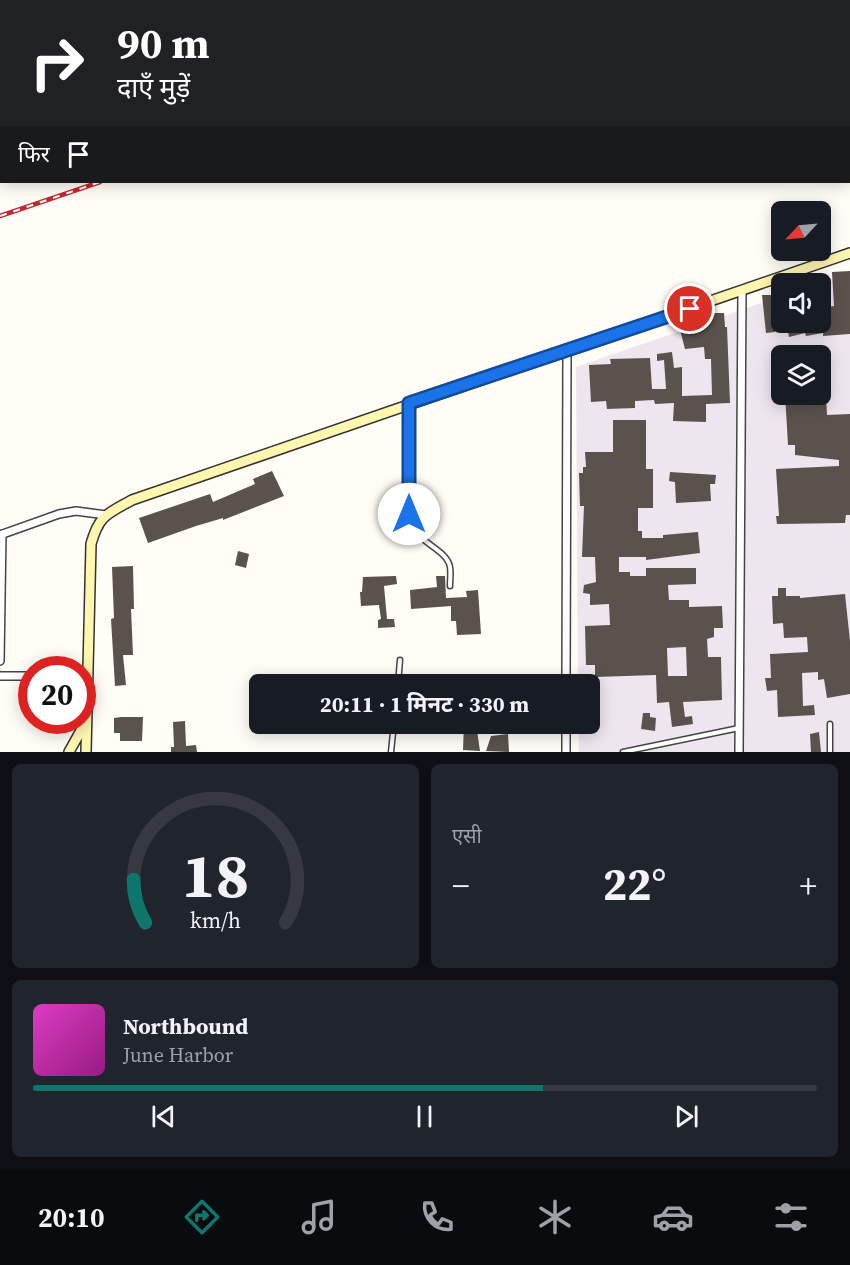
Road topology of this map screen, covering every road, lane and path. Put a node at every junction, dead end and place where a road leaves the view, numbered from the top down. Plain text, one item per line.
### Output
1 (850, 253) edge
2 (742, 291) junction
3 (567, 350) junction
4 (409, 403) junction
5 (106, 515) junction
6 (1, 534) edge
7 (450, 586) dead end
8 (1, 598) edge
9 (88, 656) edge
10 (400, 660) dead end
11 (0, 661) edge
12 (399, 674) edge
13 (566, 674) edge
14 (0, 676) edge
15 (18, 676) edge
16 (830, 724) dead end
17 (739, 728) junction
18 (79, 734) edge
19 (87, 734) edge
20 (393, 734) edge
21 (566, 734) edge
22 (69, 752) edge
23 (86, 752) edge
24 (391, 752) edge
25 (566, 752) edge
26 (623, 752) edge
27 (739, 752) edge
28 (831, 752) edge

1 - 2 street
2 - 3 street
2 - 17 street
3 - 4 street
3 - 13 street
4 - 5 street
4 - 7 lane
5 - 6 street
5 - 9 street
6 - 8 street
8 - 11 street
10 - 12 lane
14 - 15 street
16 - 28 lane
17 - 26 lane
17 - 27 street
18 - 22 street
19 - 23 street
20 - 24 lane
21 - 25 street

